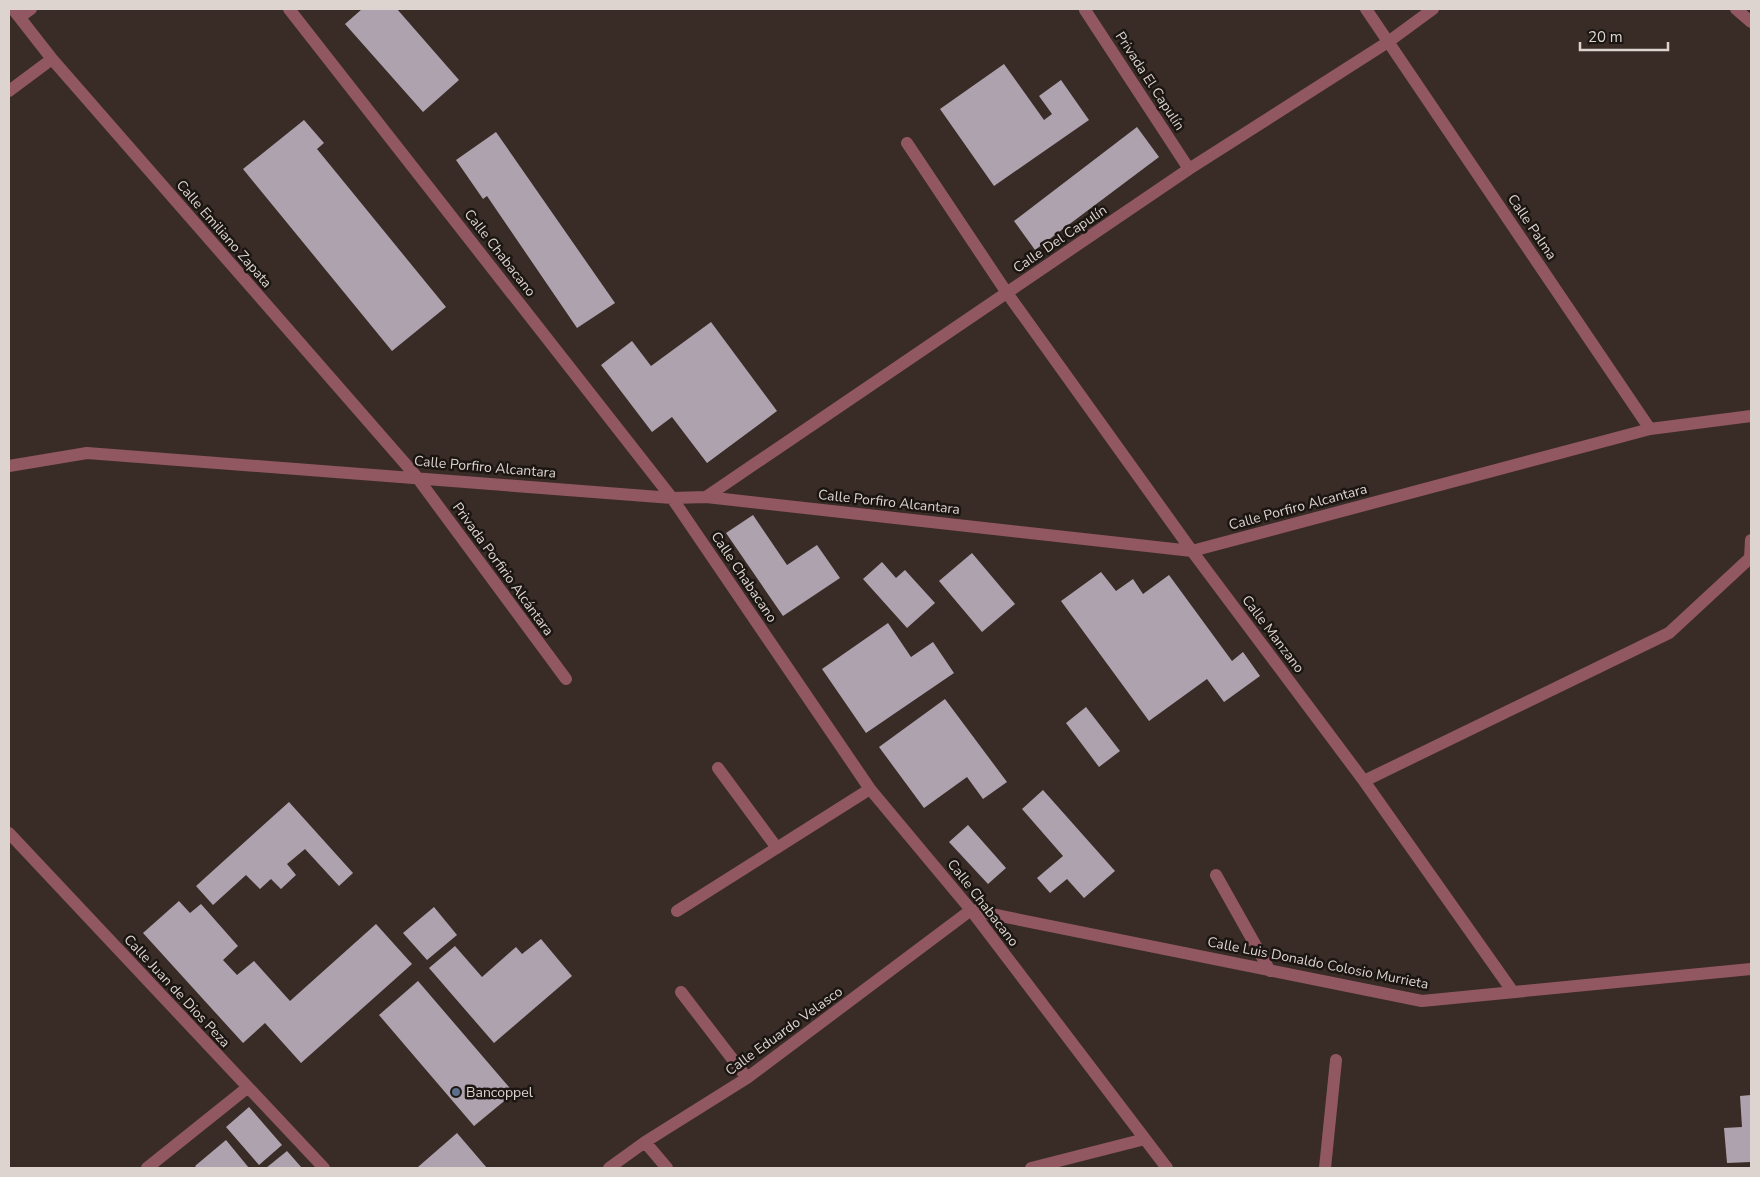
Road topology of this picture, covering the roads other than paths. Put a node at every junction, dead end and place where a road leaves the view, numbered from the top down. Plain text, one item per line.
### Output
1 (31, 9) edge
2 (289, 9) edge
3 (1366, 9) edge
4 (1434, 9) edge
5 (1736, 9) edge
6 (1085, 10) edge
7 (16, 13) edge
8 (1751, 22) edge
9 (1388, 42) junction
10 (52, 59) junction
11 (9, 91) edge
12 (907, 143) dead end
13 (1189, 169) junction
14 (1008, 293) junction
15 (1751, 416) edge
16 (1650, 429) junction
17 (9, 466) edge
18 (416, 476) junction
19 (706, 497) junction
20 (672, 498) junction
21 (1751, 540) edge
22 (1192, 551) junction
23 (566, 679) dead end
24 (718, 768) dead end
25 (1364, 781) junction
26 (870, 789) junction
27 (9, 833) edge
28 (778, 848) junction
29 (1216, 875) dead end
30 (972, 910) junction
31 (677, 911) dead end
32 (1751, 969) edge
33 (1270, 971) junction
34 (681, 992) dead end
35 (1513, 992) junction
36 (1336, 1060) dead end
37 (747, 1078) junction
38 (247, 1088) junction
39 (1145, 1139) junction
40 (645, 1142) junction
41 (146, 1168) edge
42 (324, 1168) edge
43 (610, 1168) edge
44 (667, 1168) edge
45 (1031, 1168) edge
46 (1167, 1168) edge
47 (1325, 1168) edge

1 - 7 street
2 - 20 street, Calle Chabacano
3 - 9 street, Calle Palma
4 - 9 street, Calle Del Capulín
5 - 8 street
6 - 13 street, Privada El Capulín
7 - 10 street, Calle Emiliano Zapata
9 - 13 street, Calle Del Capulín
9 - 16 street, Calle Palma
10 - 11 street
10 - 18 street, Calle Emiliano Zapata
12 - 14 street
13 - 14 street, Calle Del Capulín
14 - 19 street, Calle Del Capulín
14 - 22 street, Calle Manzano
15 - 16 street, Calle Porfiro Alcantara
16 - 22 street, Calle Porfiro Alcantara
17 - 18 street, Calle Porfiro Alcantara
18 - 20 street, Calle Porfiro Alcantara
18 - 23 street, Privada Porfirio Alcántara
19 - 20 street, Calle Porfiro Alcantara
19 - 22 street, Calle Porfiro Alcantara
20 - 26 street, Calle Chabacano
21 - 25 street
22 - 25 street, Calle Manzano
24 - 28 street
25 - 35 street, Calle Manzano
26 - 28 street
26 - 30 street, Calle Chabacano
27 - 38 street, Calle Juan de Dios Peza
28 - 31 street
29 - 33 street
30 - 33 street, Calle Luis Donaldo Colosio Murrieta
30 - 37 street, Calle Eduardo Velasco
30 - 39 street, Calle Chabacano
32 - 35 street, Calle Luis Donaldo Colosio Murrieta
33 - 35 street, Calle Luis Donaldo Colosio Murrieta
34 - 37 street
36 - 47 street
37 - 40 street, Calle Eduardo Velasco
38 - 41 street
38 - 42 street, Calle Juan de Dios Peza
39 - 45 street
39 - 46 street, Calle Chabacano
40 - 43 street, Calle Eduardo Velasco
40 - 44 street

